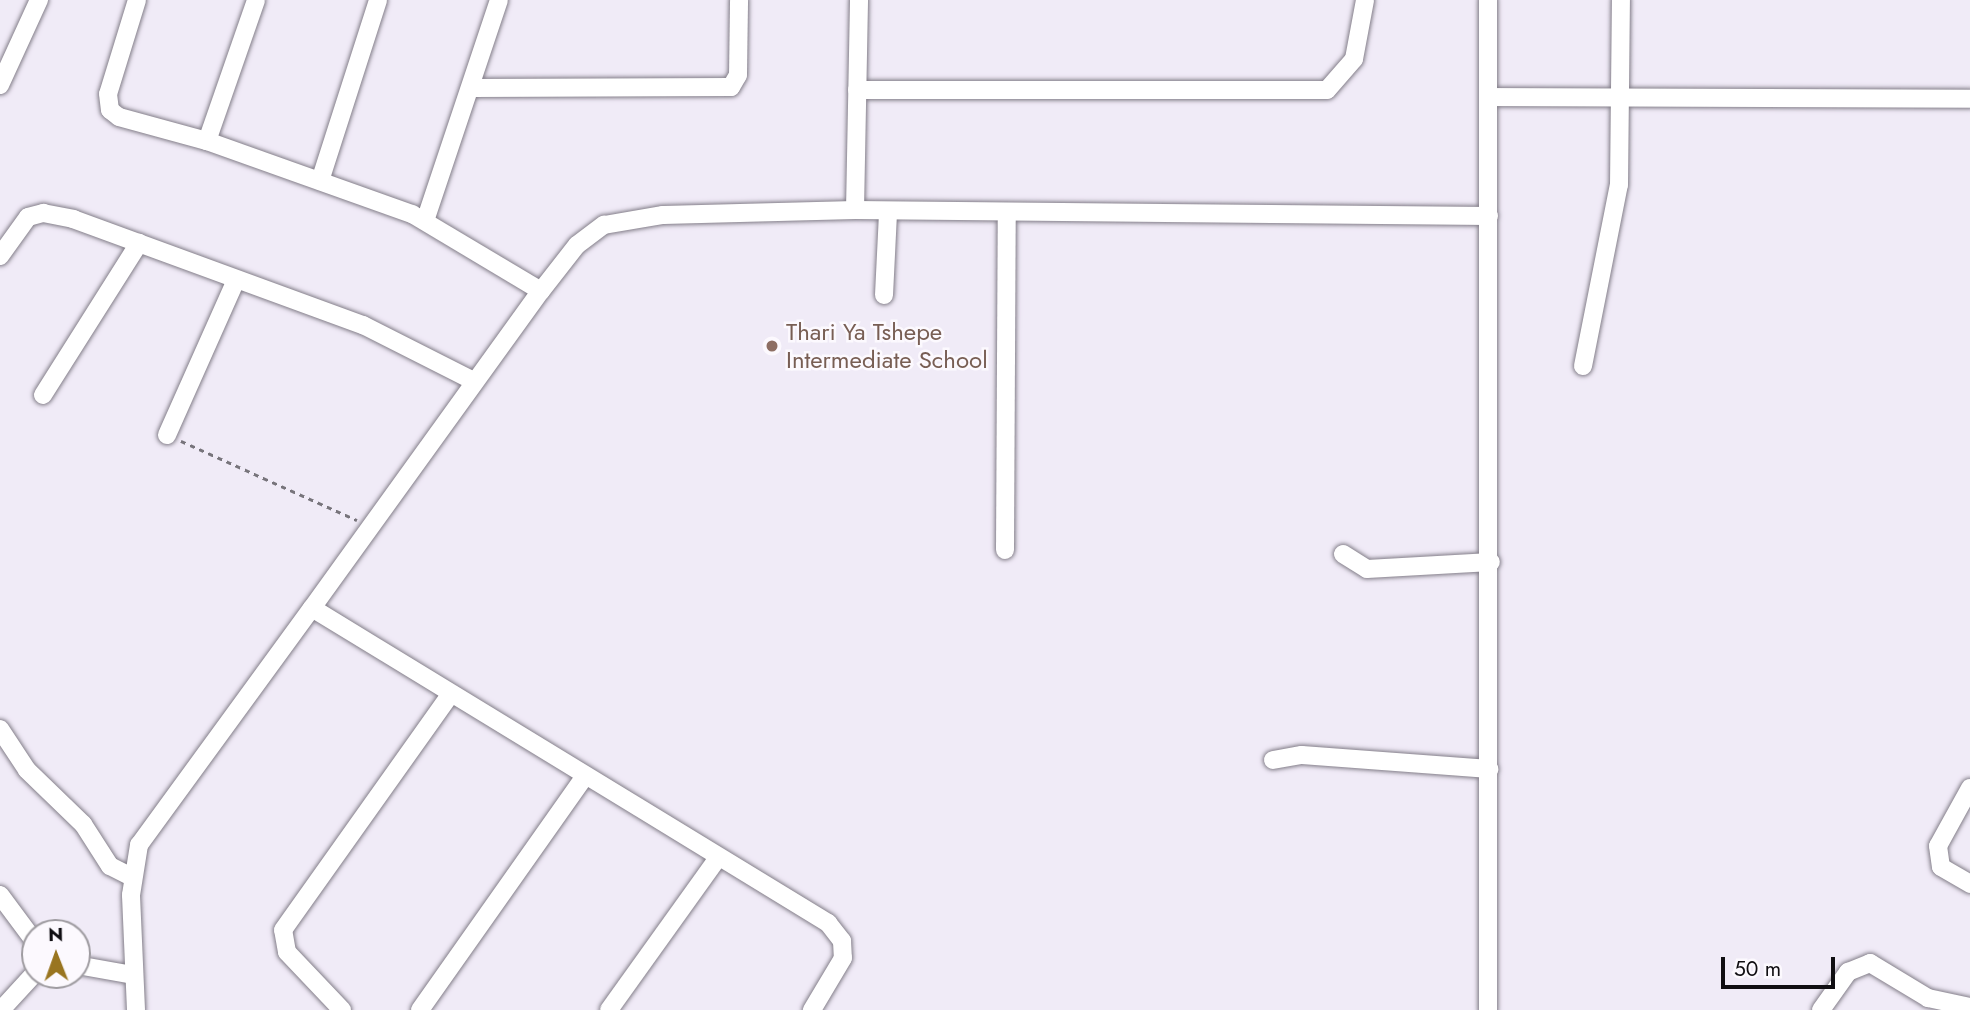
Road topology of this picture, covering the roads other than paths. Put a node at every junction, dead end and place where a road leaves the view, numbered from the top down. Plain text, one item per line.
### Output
1 (39, 0) edge
2 (137, 0) edge
3 (256, 0) edge
4 (378, 0) edge
5 (499, 0) edge
6 (739, 0) edge
7 (859, 0) edge
8 (1365, 0) edge
9 (1488, 0) edge
10 (1621, 0) edge
11 (0, 85) edge
12 (471, 88) junction
13 (857, 90) junction
14 (1488, 97) junction
15 (1621, 98) junction
16 (1970, 99) edge
17 (207, 141) junction
18 (320, 181) junction
19 (855, 210) junction
20 (888, 212) junction
21 (1007, 212) junction
22 (1489, 216) junction
23 (425, 221) junction
24 (139, 243) junction
25 (0, 256) edge
26 (236, 280) junction
27 (541, 291) junction
28 (884, 295) dead end
29 (1583, 366) dead end
30 (474, 380) junction
31 (43, 395) dead end
32 (167, 435) road end
33 (1005, 550) dead end
34 (1343, 554) dead end
35 (1491, 562) junction
36 (312, 608) junction
37 (449, 696) junction
38 (0, 729) edge
39 (1273, 760) dead end
40 (1489, 769) junction
41 (585, 776) junction
42 (1970, 788) edge
43 (718, 858) junction
44 (132, 877) junction
45 (1970, 884) edge
46 (0, 895) edge
47 (21, 923) edge
48 (91, 968) edge
49 (133, 975) junction
50 (21, 988) edge
51 (1970, 1007) edge
52 (1, 1010) edge
53 (136, 1010) edge
54 (342, 1010) edge
55 (420, 1010) edge
56 (610, 1010) edge
57 (812, 1010) edge
58 (1488, 1010) edge
59 (1821, 1010) edge

1 - 11 street
2 - 17 street
3 - 17 street
4 - 18 street
5 - 12 street
6 - 12 street
7 - 13 street
8 - 13 street
9 - 14 street
10 - 15 street
12 - 23 street
13 - 19 street
14 - 15 street
14 - 22 street
15 - 16 street
15 - 29 street
17 - 18 street
18 - 23 street
19 - 20 street
19 - 27 street
20 - 21 street
20 - 28 street
21 - 22 street
21 - 33 street
22 - 35 street
23 - 27 street
24 - 25 street
24 - 26 street
24 - 31 street
26 - 30 street
26 - 32 street
27 - 30 street
30 - 36 street
34 - 35 street
35 - 40 street
36 - 37 street
36 - 44 street
37 - 41 street
37 - 54 street
38 - 44 street
39 - 40 street
40 - 58 street
41 - 43 street
41 - 55 street
42 - 45 street
43 - 56 street
43 - 57 street
44 - 49 street
46 - 47 street
48 - 49 street
49 - 53 street
50 - 52 street
51 - 59 street

